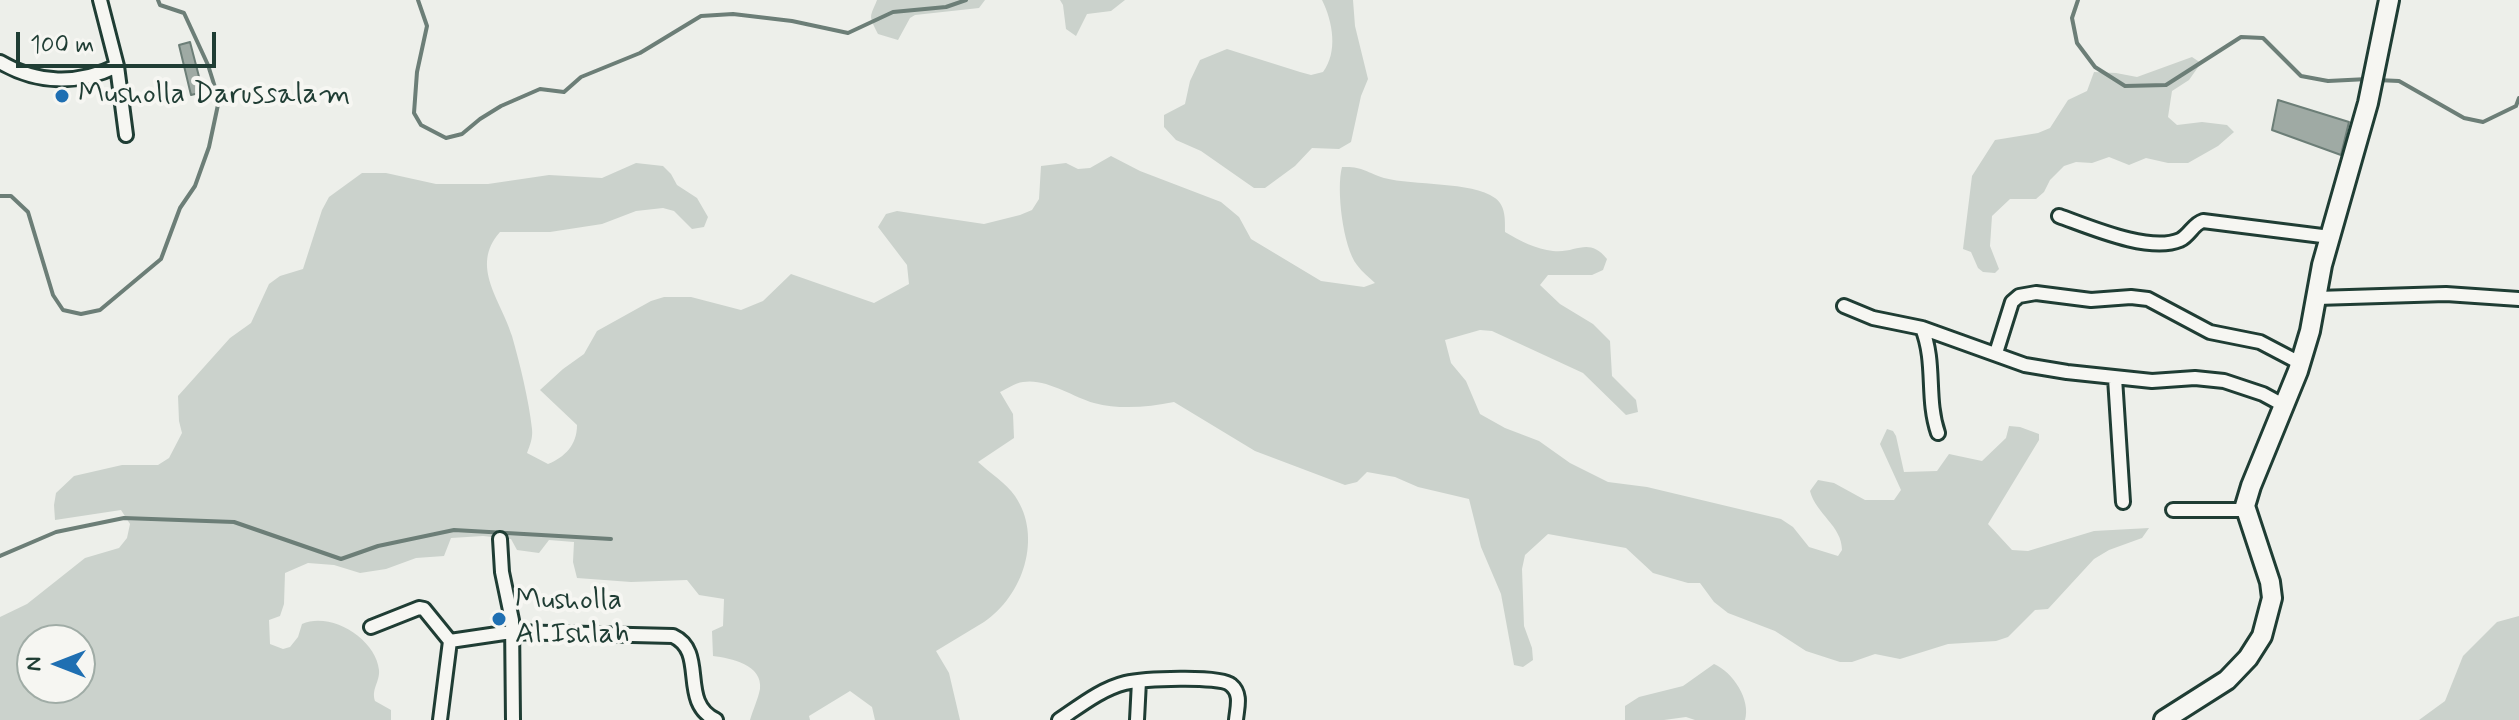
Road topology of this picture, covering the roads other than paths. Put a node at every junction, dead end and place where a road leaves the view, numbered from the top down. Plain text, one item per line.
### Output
1 (100, 0) edge
2 (2389, 0) edge
3 (0, 62) edge
4 (117, 66) junction
5 (126, 135) dead end
6 (2059, 216) dead end
7 (2330, 237) junction
8 (2317, 298) junction
9 (2519, 299) edge
10 (1844, 306) dead end
11 (1922, 328) junction
12 (1996, 353) junction
13 (2300, 363) junction
14 (2115, 378) junction
15 (2285, 406) junction
16 (1938, 433) dead end
17 (2123, 502) dead end
18 (2173, 510) dead end
19 (2246, 510) junction
20 (500, 539) dead end
21 (371, 627) dead end
22 (511, 632) junction
23 (450, 641) junction
24 (1139, 681) junction
25 (440, 720) edge
26 (513, 720) edge
27 (716, 720) edge
28 (1059, 720) edge
29 (1137, 720) edge
30 (1236, 720) edge
31 (2164, 720) edge

1 - 4 street
2 - 7 street
3 - 4 street
4 - 5 street
6 - 7 street
7 - 8 street
8 - 9 street
8 - 13 street
10 - 11 street
11 - 12 street
11 - 16 street
12 - 13 street
12 - 14 street
13 - 15 street
14 - 15 street
14 - 17 street
15 - 19 street
18 - 19 street
19 - 31 street
20 - 22 street
21 - 23 street
22 - 23 street
22 - 26 street
22 - 27 street
23 - 25 street
24 - 28 street
24 - 29 street
24 - 30 street

